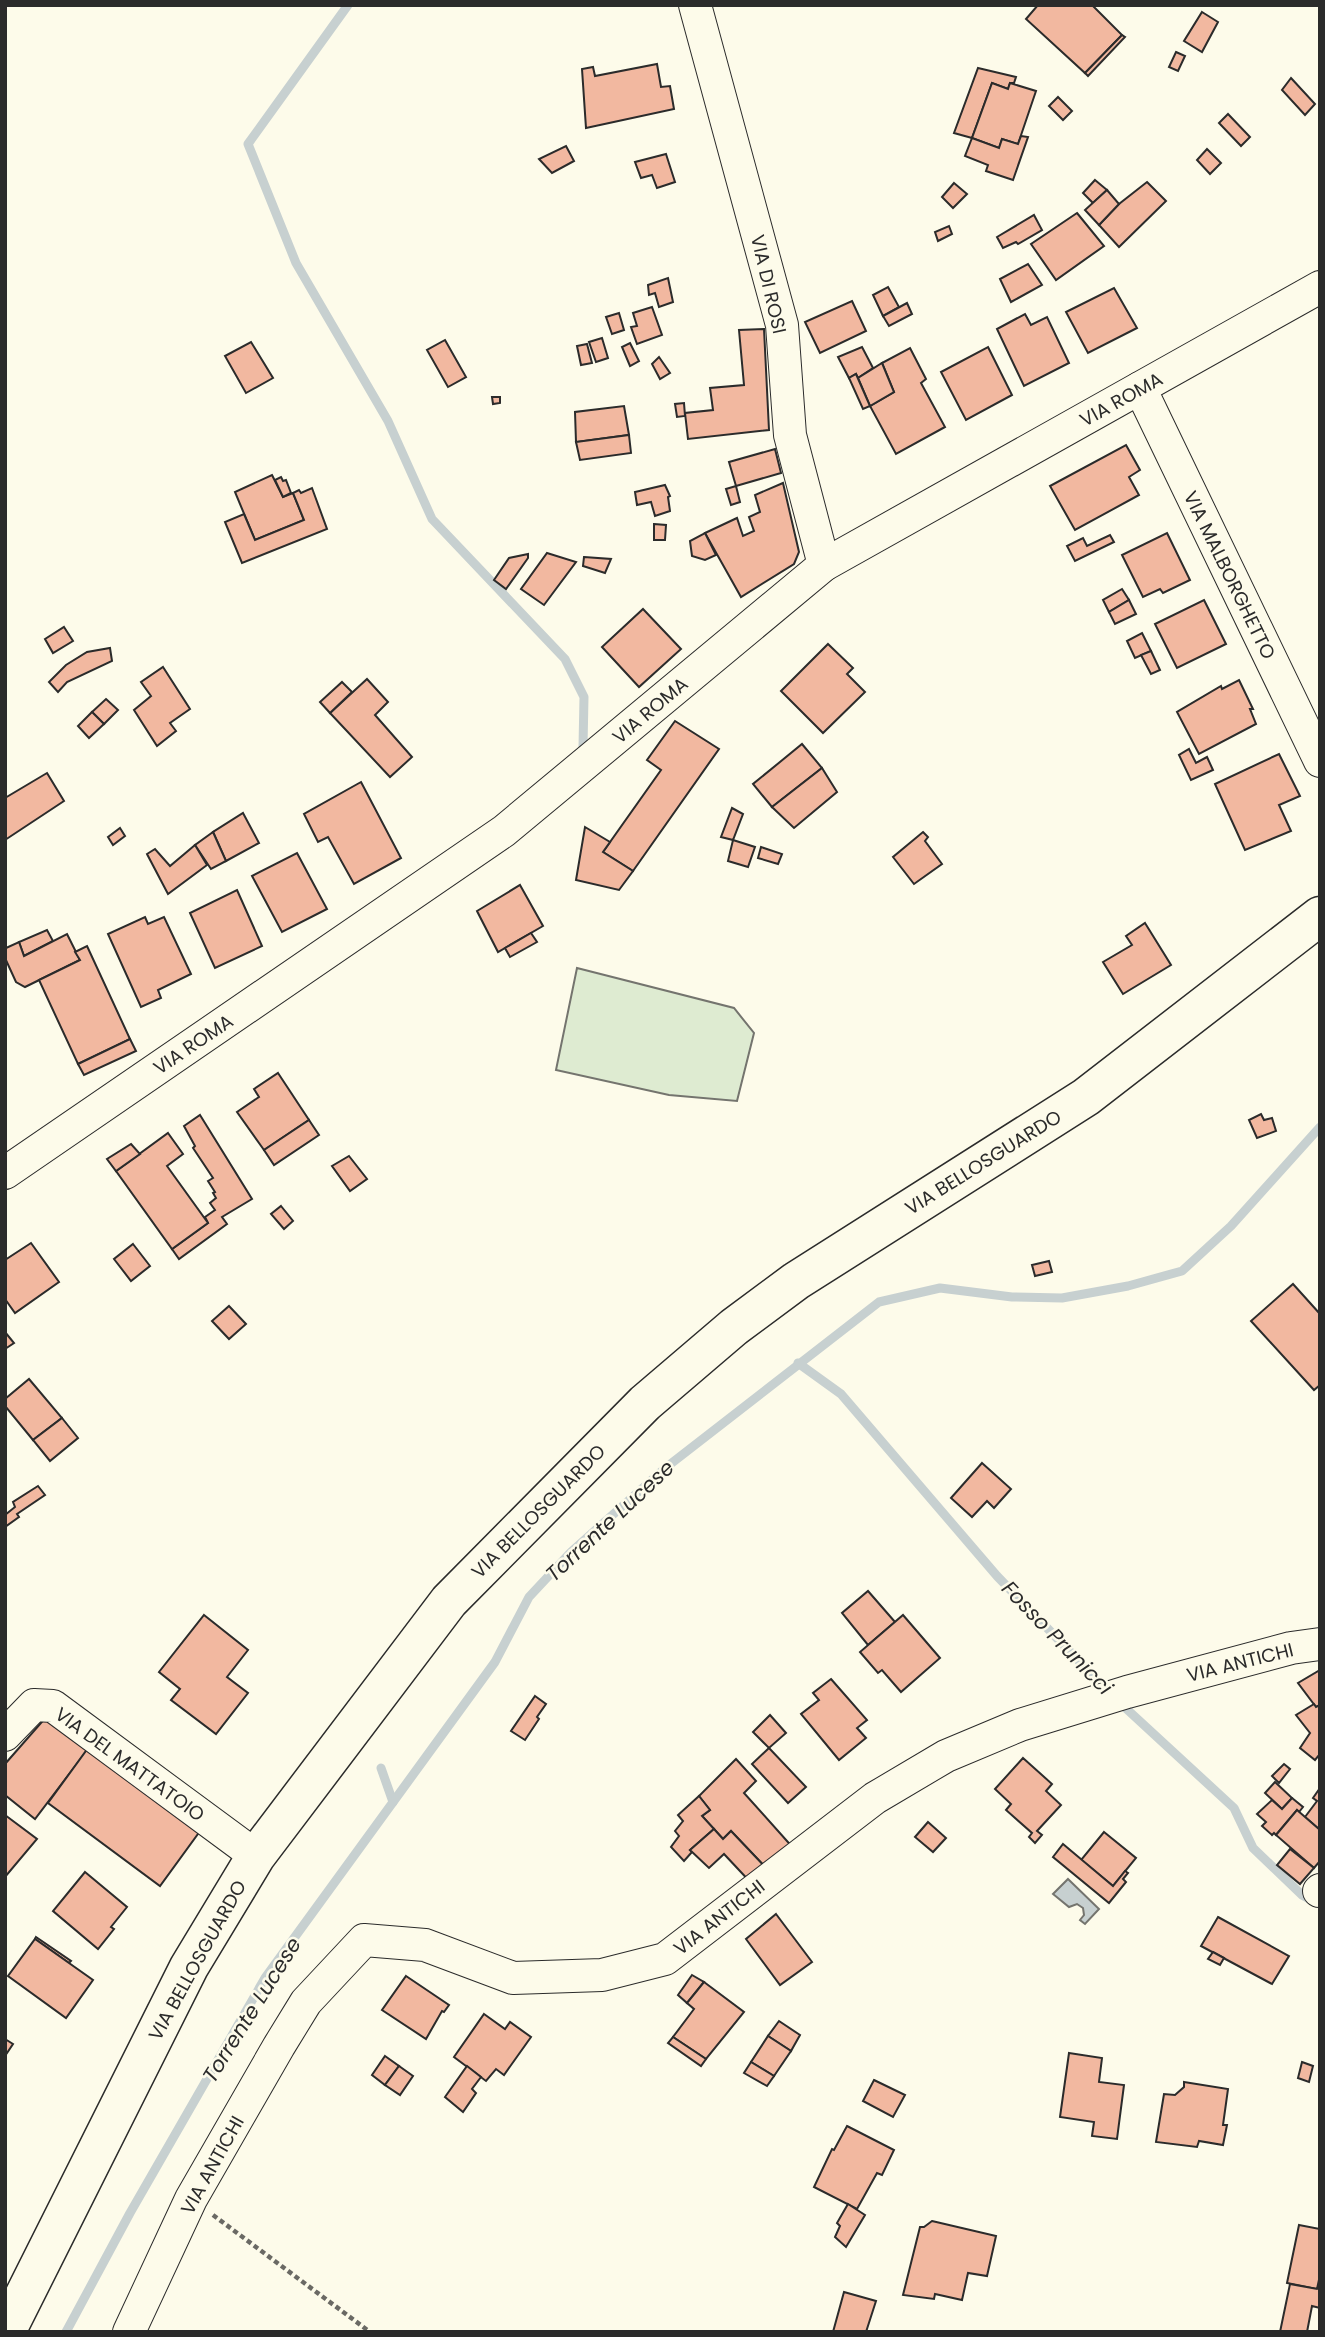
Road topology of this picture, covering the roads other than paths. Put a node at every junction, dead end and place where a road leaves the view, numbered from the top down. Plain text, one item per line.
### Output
1 (695, 5) edge
2 (1320, 287) edge
3 (1140, 388) junction
4 (824, 565) junction
5 (1320, 761) edge
6 (1320, 916) edge
7 (5, 1173) edge
8 (1320, 1644) edge
9 (5, 1735) edge
10 (256, 1856) junction
11 (6, 2332) edge
12 (128, 2332) edge

1 - 4 street, VIA DI ROSI
2 - 3 street, VIA ROMA
3 - 4 street, VIA ROMA
3 - 5 street, VIA MALBORGHETTO
4 - 7 street, VIA ROMA
6 - 10 main road, VIA BELLOSGUARDO
8 - 12 street, VIA ANTICHI
9 - 10 street, VIA DEL MATTATOIO
10 - 11 main road, VIA BELLOSGUARDO

